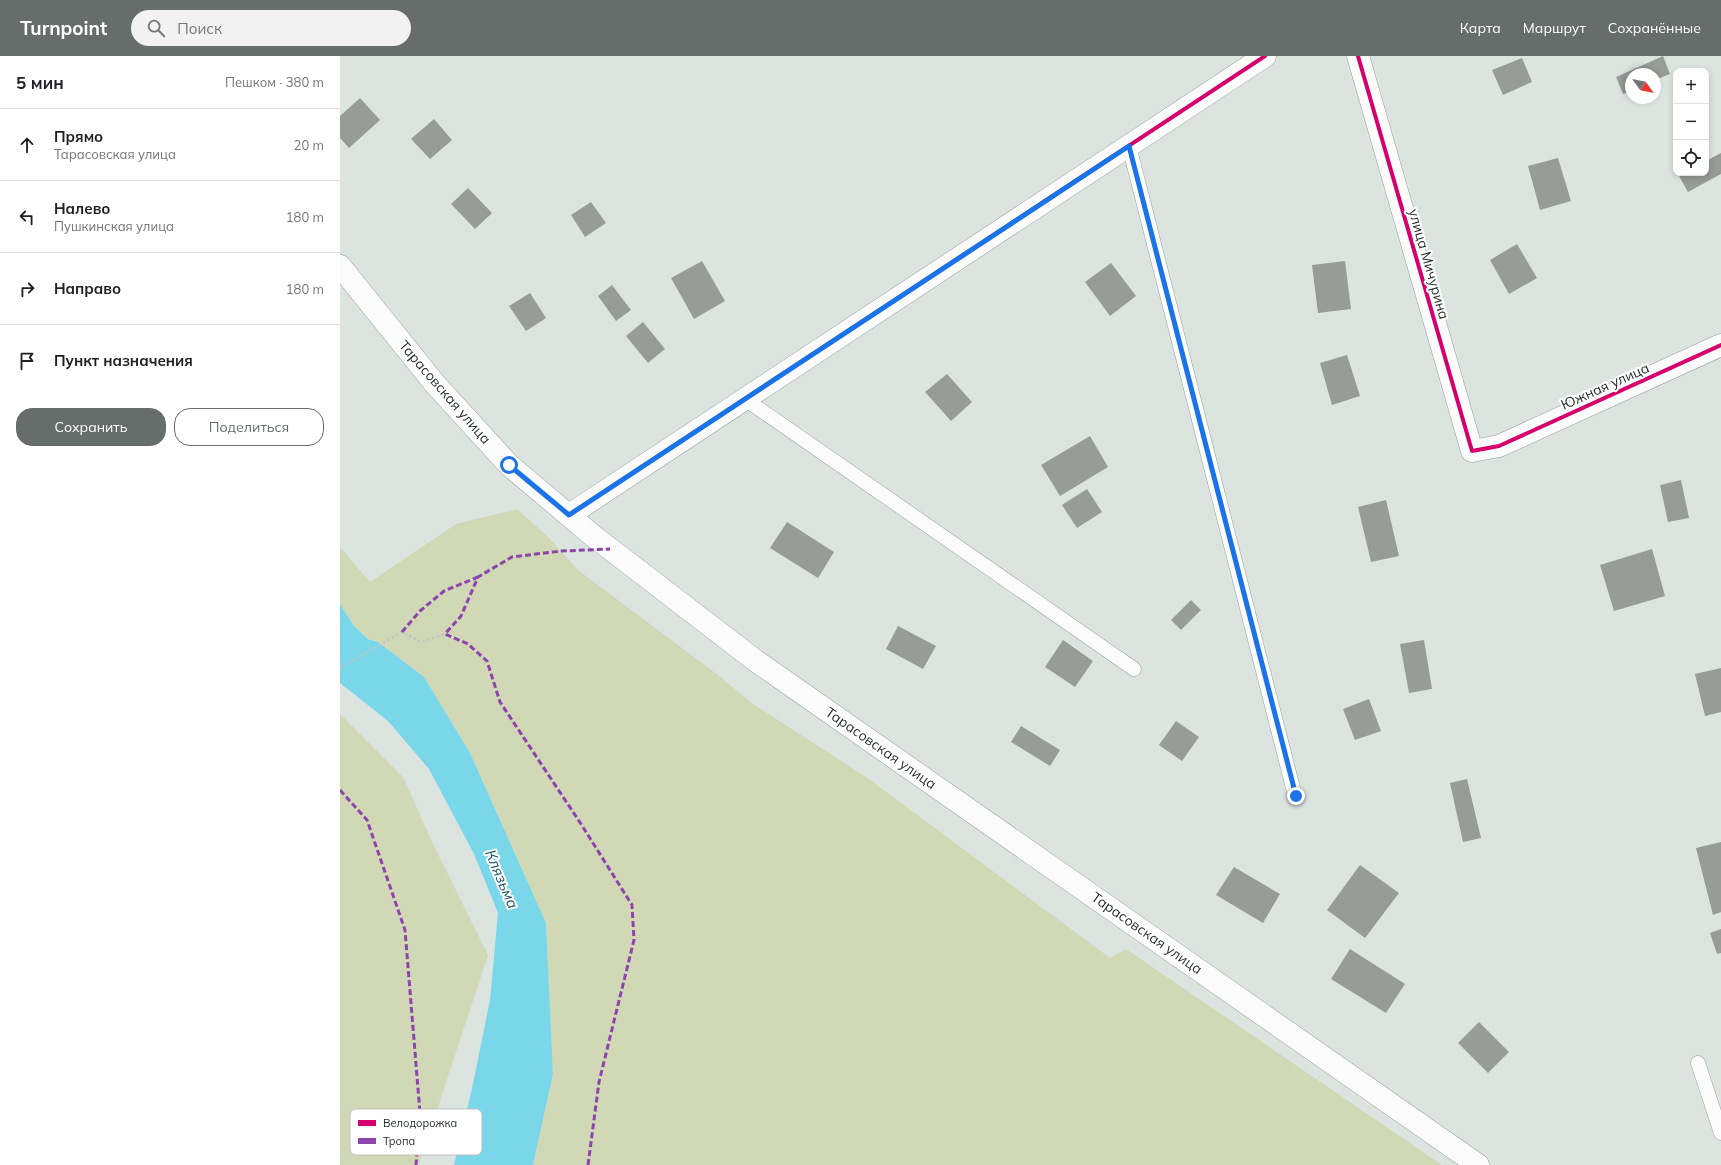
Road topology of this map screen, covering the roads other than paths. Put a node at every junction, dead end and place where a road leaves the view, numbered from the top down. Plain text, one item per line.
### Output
1 (1265, 56) edge
2 (1358, 56) edge
3 (1129, 146) junction
4 (340, 266) edge
5 (1721, 345) edge
6 (745, 399) junction
7 (1499, 446) joint
8 (569, 515) junction
9 (1134, 669) dead end
10 (1296, 796) dead end
11 (1698, 1063) dead end
12 (1721, 1132) edge
13 (1478, 1165) edge

1 - 3 street
2 - 7 street, улица Мичурина
3 - 6 street
3 - 10 lane
4 - 8 street, Тарасовская улица
5 - 7 street, Южная улица
6 - 8 street
6 - 9 lane
8 - 13 street, Тарасовская улица
11 - 12 lane

